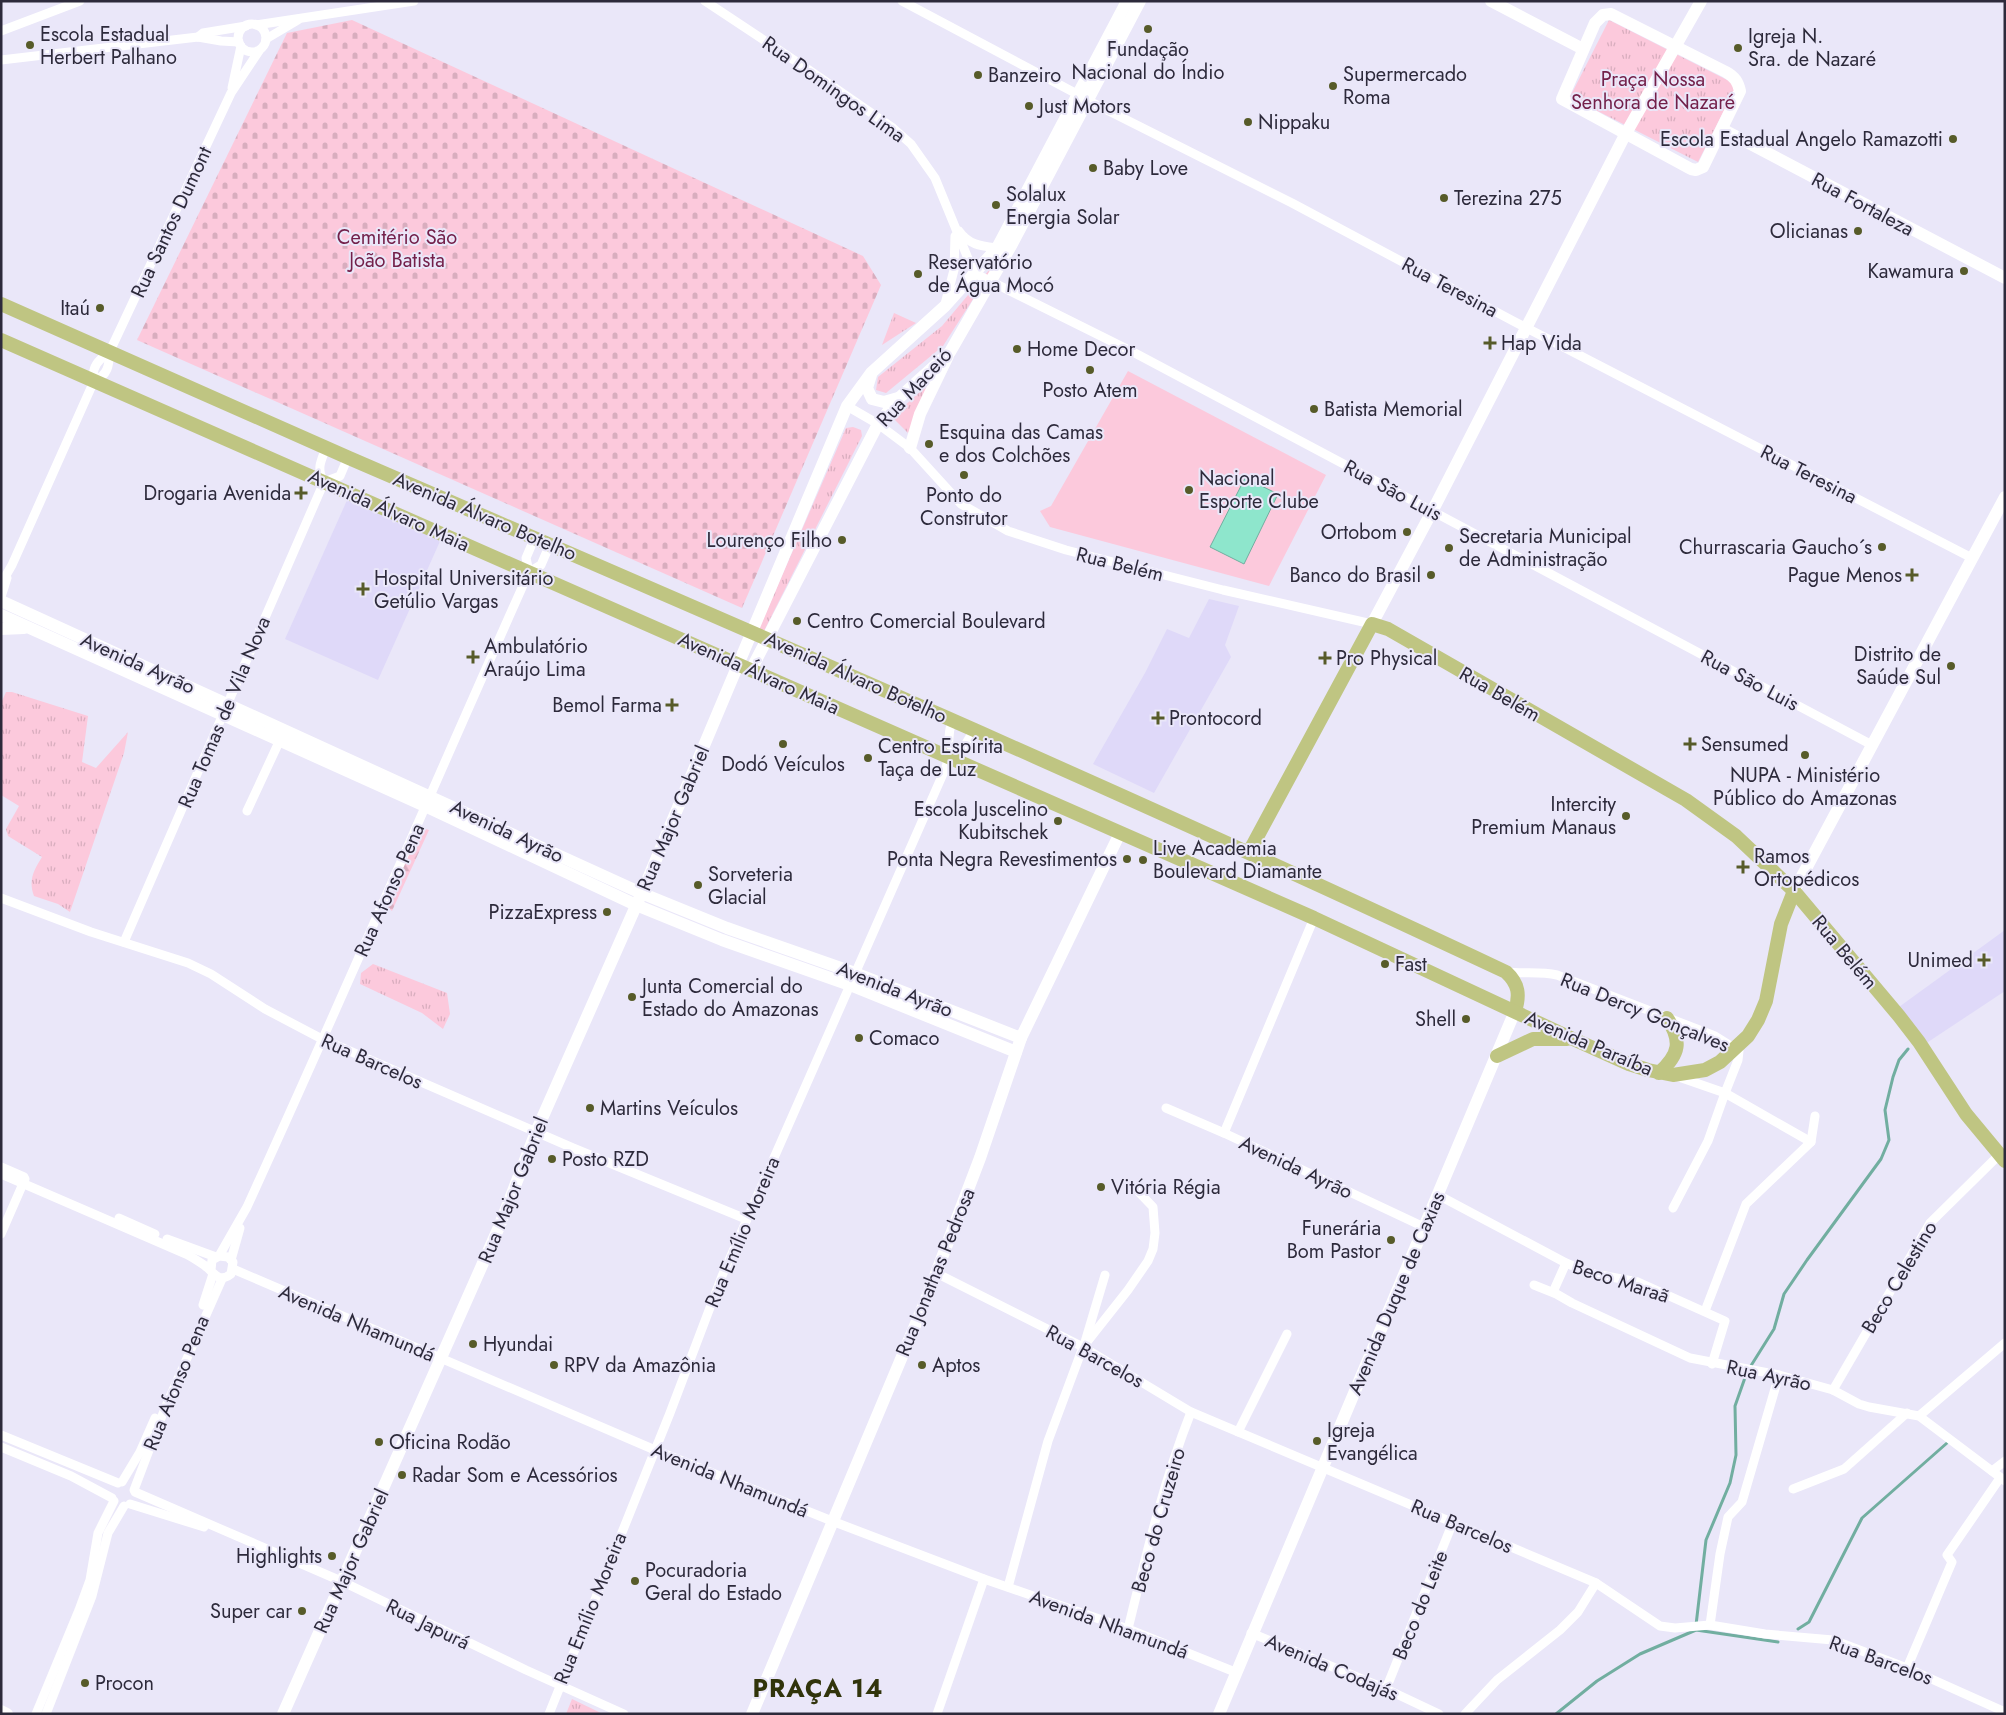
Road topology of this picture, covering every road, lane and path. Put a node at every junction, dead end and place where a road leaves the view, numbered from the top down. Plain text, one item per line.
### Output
1 (80, 1) edge
2 (414, 1) edge
3 (705, 1) edge
4 (902, 1) edge
5 (1127, 1) edge
6 (1140, 1) edge
7 (1491, 1) edge
8 (1701, 1) edge
9 (302, 17) junction
10 (251, 25) junction
11 (1, 31) edge
12 (198, 37) junction
13 (266, 39) junction
14 (240, 44) junction
15 (1676, 46) junction
16 (259, 50) junction
17 (1583, 50) junction
18 (1, 60) edge
19 (231, 93) junction
20 (1082, 97) junction
21 (1722, 129) junction
22 (1625, 135) junction
23 (953, 223) junction
24 (996, 248) junction
25 (974, 273) junction
26 (2005, 278) edge
27 (990, 282) junction
28 (1, 304) edge
29 (945, 306) junction
30 (1526, 327) junction
31 (1, 340) edge
32 (110, 352) junction
33 (950, 352) junction
34 (871, 373) junction
35 (94, 381) junction
36 (900, 398) junction
37 (846, 406) junction
38 (878, 424) junction
39 (326, 448) junction
40 (910, 448) junction
41 (348, 457) junction
42 (324, 482) junction
43 (2005, 497) edge
44 (1432, 511) junction
45 (535, 537) junction
46 (550, 544) junction
47 (1972, 558) junction
48 (12, 565) junction
49 (529, 572) junction
50 (1, 584) edge
51 (1, 597) edge
52 (1, 601) edge
53 (1, 615) edge
54 (1372, 624) junction
55 (31, 628) junction
56 (1, 629) edge
57 (751, 631) junction
58 (766, 638) junction
59 (738, 664) junction
60 (751, 670) junction
61 (228, 703) junction
62 (222, 716) junction
63 (952, 720) junction
64 (974, 730) junction
65 (279, 742) junction
66 (1872, 745) junction
67 (950, 757) junction
68 (427, 801) junction
69 (247, 812) dead end
70 (1120, 832) junction
71 (1249, 852) junction
72 (1794, 891) junction
73 (642, 893) junction
74 (1, 898) edge
75 (636, 905) junction
76 (1314, 918) junction
77 (727, 928) junction
78 (722, 940) junction
79 (124, 942) junction
80 (1506, 972) junction
81 (853, 979) junction
82 (1515, 1011) junction
83 (1667, 1018) junction
84 (1021, 1038) junction
85 (322, 1039) junction
86 (1574, 1040) junction
87 (1016, 1052) junction
88 (1497, 1056) junction
89 (1659, 1073) junction
90 (1673, 1075) junction
91 (1725, 1093) junction
92 (1166, 1108) dead end
93 (1815, 1116) dead end
94 (536, 1132) junction
95 (1224, 1133) junction
96 (1810, 1142) junction
97 (2002, 1158) edge
98 (1, 1168) edge
99 (1, 1174) edge
100 (24, 1181) junction
101 (1132, 1185) dead end
102 (1438, 1195) junction
103 (247, 1207) junction
104 (1673, 1208) dead end
105 (4, 1219) edge
106 (746, 1219) junction
107 (1424, 1227) junction
108 (1, 1234) edge
109 (217, 1256) junction
110 (231, 1260) junction
111 (1566, 1263) junction
112 (233, 1269) junction
113 (212, 1272) junction
114 (936, 1274) junction
115 (1105, 1275) dead end
116 (222, 1278) junction
117 (1534, 1285) dead end
118 (1554, 1293) junction
119 (1705, 1311) junction
120 (198, 1324) junction
121 (1287, 1334) dead end
122 (2005, 1343) edge
123 (1083, 1347) junction
124 (440, 1358) junction
125 (1712, 1364) junction
126 (1780, 1375) junction
127 (1833, 1390) junction
128 (1191, 1412) junction
129 (1907, 1413) junction
130 (1919, 1416) junction
131 (1238, 1432) junction
132 (1, 1435) edge
133 (1, 1447) edge
134 (655, 1450) junction
135 (2005, 1461) edge
136 (1323, 1467) junction
137 (1992, 1471) junction
138 (2002, 1480) edge
139 (120, 1483) junction
140 (1792, 1489) dead end
141 (135, 1491) junction
142 (113, 1500) junction
143 (127, 1505) junction
144 (832, 1521) junction
145 (1454, 1522) junction
146 (232, 1536) junction
147 (984, 1579) junction
148 (341, 1581) junction
149 (93, 1582) junction
150 (1596, 1584) junction
151 (1008, 1587) junction
152 (1710, 1625) junction
153 (1128, 1629) junction
154 (1251, 1633) junction
155 (1907, 1668) junction
156 (1235, 1672) junction
157 (559, 1686) junction
158 (1386, 1689) junction
159 (1, 1711) edge
160 (2005, 1712) edge
161 (7, 1714) edge
162 (36, 1714) edge
163 (46, 1714) edge
164 (283, 1714) edge
165 (549, 1714) edge
166 (624, 1714) edge
167 (752, 1714) edge
168 (937, 1714) edge
169 (1219, 1714) edge
170 (1439, 1714) edge
171 (1465, 1714) edge

1 - 11 street
2 - 9 street
3 - 23 street, Rua Domingos Lima
4 - 20 street, Rua Teresina
5 - 20 street, Rua Maceió
6 - 20 street, Rua Maceió
7 - 17 street
8 - 15 street
9 - 10 street
9 - 13 street
10 - 12 street
10 - 13 street
10 - 14 street
12 - 14 street
12 - 18 street
13 - 16 street
14 - 16 street
14 - 19 street, Rua Santos Dumont
15 - 17 street
15 - 21 street
15 - 22 street
16 - 19 street, Rua Santos Dumont
17 - 22 street
19 - 32 street, Rua Santos Dumont
20 - 24 street, Rua Maceió
20 - 27 street, Rua Maceió
20 - 30 street, Rua Teresina
21 - 22 street
21 - 26 street, Rua Fortaleza
22 - 30 street
23 - 24 street, Rua Domingos Lima
23 - 25 street, Rua Domingos Lima
23 - 29 street, Rua Domingos Lima
24 - 25 street, Rua Maceió
25 - 27 street
25 - 29 street, Rua Maceió
27 - 33 street, Rua Maceió
27 - 44 street, Rua São Luis
28 - 32 main road, Avenida Álvaro Maia
29 - 34 street, Rua Maceió
30 - 44 street
30 - 47 street, Rua Teresina
31 - 35 main road, Avenida Álvaro Maia
32 - 35 street, Rua Santos Dumont
32 - 35 street, Rua Santos Dumont
32 - 39 main road, Avenida Álvaro Maia
33 - 36 street, Rua Maceió
33 - 40 street
34 - 36 street
34 - 37 street, Rua Maceió
35 - 42 main road, Avenida Álvaro Maia
35 - 48 street, Rua Santos Dumont
36 - 38 street, Rua Maceió
37 - 38 street, Rua Belém
37 - 57 street, Rua Maceió
38 - 40 street, Rua Belém
38 - 58 street, Rua Maceió
39 - 41 main road, Avenida Álvaro Botelho
39 - 42 street
40 - 54 street, Rua Belém
41 - 42 street
41 - 45 main road, Avenida Álvaro Botelho
42 - 49 main road, Avenida Álvaro Maia
42 - 61 street, Rua Tomas de Vila Nova
43 - 47 street
44 - 54 street
44 - 66 street, Rua São Luis
45 - 46 main road, Avenida Álvaro Botelho
45 - 49 street, Rua Afonso Pena
46 - 49 street, Rua Afonso Pena
46 - 57 main road, Avenida Álvaro Botelho
47 - 66 street
48 - 50 street, Rua Santos Dumont
48 - 51 street, Rua Santos Dumont
49 - 59 main road, Avenida Álvaro Maia
49 - 68 street, Rua Afonso Pena
52 - 61 street, Avenida Ayrão
53 - 55 street, Avenida Ayrão
54 - 71 main road
54 - 72 main road, Rua Belém
55 - 56 street
55 - 62 street, Avenida Ayrão
57 - 58 main road, Avenida Álvaro Botelho
57 - 59 street, Rua Maceió
58 - 60 street, Rua Maceió
58 - 63 main road, Avenida Álvaro Botelho
59 - 60 main road, Avenida Álvaro Maia
59 - 73 street, Rua Major Gabriel
60 - 67 main road, Avenida Álvaro Maia
61 - 62 street, Rua Tomas de Vila Nova
61 - 68 street, Avenida Ayrão
62 - 65 street, Avenida Ayrão
62 - 79 street, Rua Tomas de Vila Nova
63 - 64 main road, Avenida Álvaro Botelho
63 - 67 street, Rua Emílio Moreira
64 - 67 street, Rua Emílio Moreira
64 - 71 main road, Avenida Álvaro Botelho
65 - 68 street, Avenida Ayrão
65 - 69 street
66 - 72 street
67 - 70 main road, Avenida Álvaro Maia
67 - 81 street, Rua Emílio Moreira
68 - 73 street, Avenida Ayrão
68 - 75 street, Avenida Ayrão
68 - 85 street, Rua Afonso Pena
70 - 76 main road, Avenida Álvaro Maia
70 - 84 street, Rua Jonathas Pedrosa
71 - 80 main road, Avenida Álvaro Botelho
72 - 90 main road, Avenida Paraíba
72 - 97 main road, Rua Belém
73 - 75 street, Rua Major Gabriel
73 - 77 street, Avenida Ayrão
74 - 79 street, Rua Barcelos
75 - 78 street, Avenida Ayrão
75 - 94 street, Rua Major Gabriel
76 - 82 main road, Avenida Álvaro Maia
76 - 95 street
77 - 78 street
77 - 81 street, Avenida Ayrão
78 - 81 street, Avenida Ayrão
79 - 85 street, Rua Barcelos
80 - 82 main road
80 - 83 street, Rua Dercy Gonçalves
81 - 84 street, Avenida Ayrão
81 - 87 street, Avenida Ayrão
81 - 106 street, Rua Emílio Moreira
82 - 86 main road, Avenida Paraíba
82 - 88 street, Avenida Duque de Caxias
83 - 89 main road
83 - 91 street, Rua Dercy Gonçalves
84 - 87 street, Rua Jonathas Pedrosa
85 - 94 street, Rua Barcelos
85 - 103 street, Rua Afonso Pena
86 - 88 main road
86 - 89 main road, Avenida Paraíba
87 - 114 street, Rua Jonathas Pedrosa
88 - 102 street, Avenida Duque de Caxias
89 - 90 main road, Avenida Paraíba
90 - 91 street
91 - 96 street
91 - 104 street
92 - 95 street, Avenida Ayrão
93 - 96 street
94 - 106 street, Rua Barcelos
94 - 124 street, Rua Major Gabriel
95 - 107 street, Avenida Ayrão
96 - 119 street
97 - 127 street, Beco Celestino
98 - 100 street
99 - 100 street
100 - 105 street
100 - 109 street
100 - 113 street
101 - 123 street
102 - 107 street, Avenida Duque de Caxias
102 - 111 street, Beco Maraã
103 - 109 street, Rua Afonso Pena
103 - 110 street, Rua Afonso Pena
105 - 108 street
106 - 134 street, Rua Emílio Moreira
107 - 136 street, Avenida Duque de Caxias
109 - 110 street
109 - 113 street
110 - 112 street
111 - 118 street
111 - 119 street, Beco Maraã
112 - 116 street
112 - 124 street, Avenida Nhamundá
113 - 116 street
113 - 120 street, Rua Afonso Pena
114 - 123 street, Rua Barcelos
114 - 144 street, Rua Jonathas Pedrosa
115 - 123 street
116 - 120 street, Rua Afonso Pena
117 - 118 street, Rua Ayrão
118 - 125 street, Rua Ayrão
119 - 125 street, Beco Maraã
120 - 139 street, Rua Afonso Pena
120 - 141 street, Rua Afonso Pena
121 - 131 street
122 - 130 street
123 - 128 street, Rua Barcelos
123 - 151 street
124 - 134 street, Avenida Nhamundá
124 - 148 street, Rua Major Gabriel
125 - 126 street, Rua Ayrão
126 - 127 street, Rua Ayrão
126 - 152 street
127 - 129 street, Rua Ayrão
128 - 131 street, Rua Barcelos
128 - 153 street, Beco do Cruzeiro
129 - 130 street, Rua Ayrão
129 - 140 street
130 - 137 street, Rua Ayrão
131 - 136 street, Rua Barcelos
132 - 139 street
133 - 142 street
134 - 144 street, Avenida Nhamundá
134 - 157 street, Rua Emílio Moreira
135 - 137 street
136 - 145 street, Rua Barcelos
136 - 154 street, Avenida Duque de Caxias
137 - 138 street, Rua Ayrão
138 - 155 street
139 - 141 street
139 - 142 street
141 - 143 street
141 - 146 street, Rua Japurá
142 - 143 street
142 - 149 street
143 - 146 street, Rua Japurá
143 - 149 street
144 - 147 street, Avenida Nhamundá
144 - 167 street, Rua Jonathas Pedrosa
145 - 150 street, Rua Barcelos
145 - 158 street, Beco do Leite
146 - 148 street, Rua Japurá
147 - 151 street, Avenida Nhamundá
147 - 168 street
148 - 157 street, Rua Japurá
148 - 164 street, Rua Major Gabriel
149 - 162 street
149 - 163 street
150 - 152 street, Rua Barcelos
150 - 171 street
151 - 153 street, Avenida Nhamundá
152 - 155 street, Rua Barcelos
153 - 156 street, Avenida Nhamundá
154 - 156 street, Avenida Duque de Caxias
154 - 158 street, Avenida Codajás
155 - 160 street, Rua Barcelos
156 - 169 street, Avenida Duque de Caxias
157 - 165 street, Rua Emílio Moreira
157 - 166 street, Rua Japurá
158 - 170 street, Avenida Codajás
159 - 161 street

